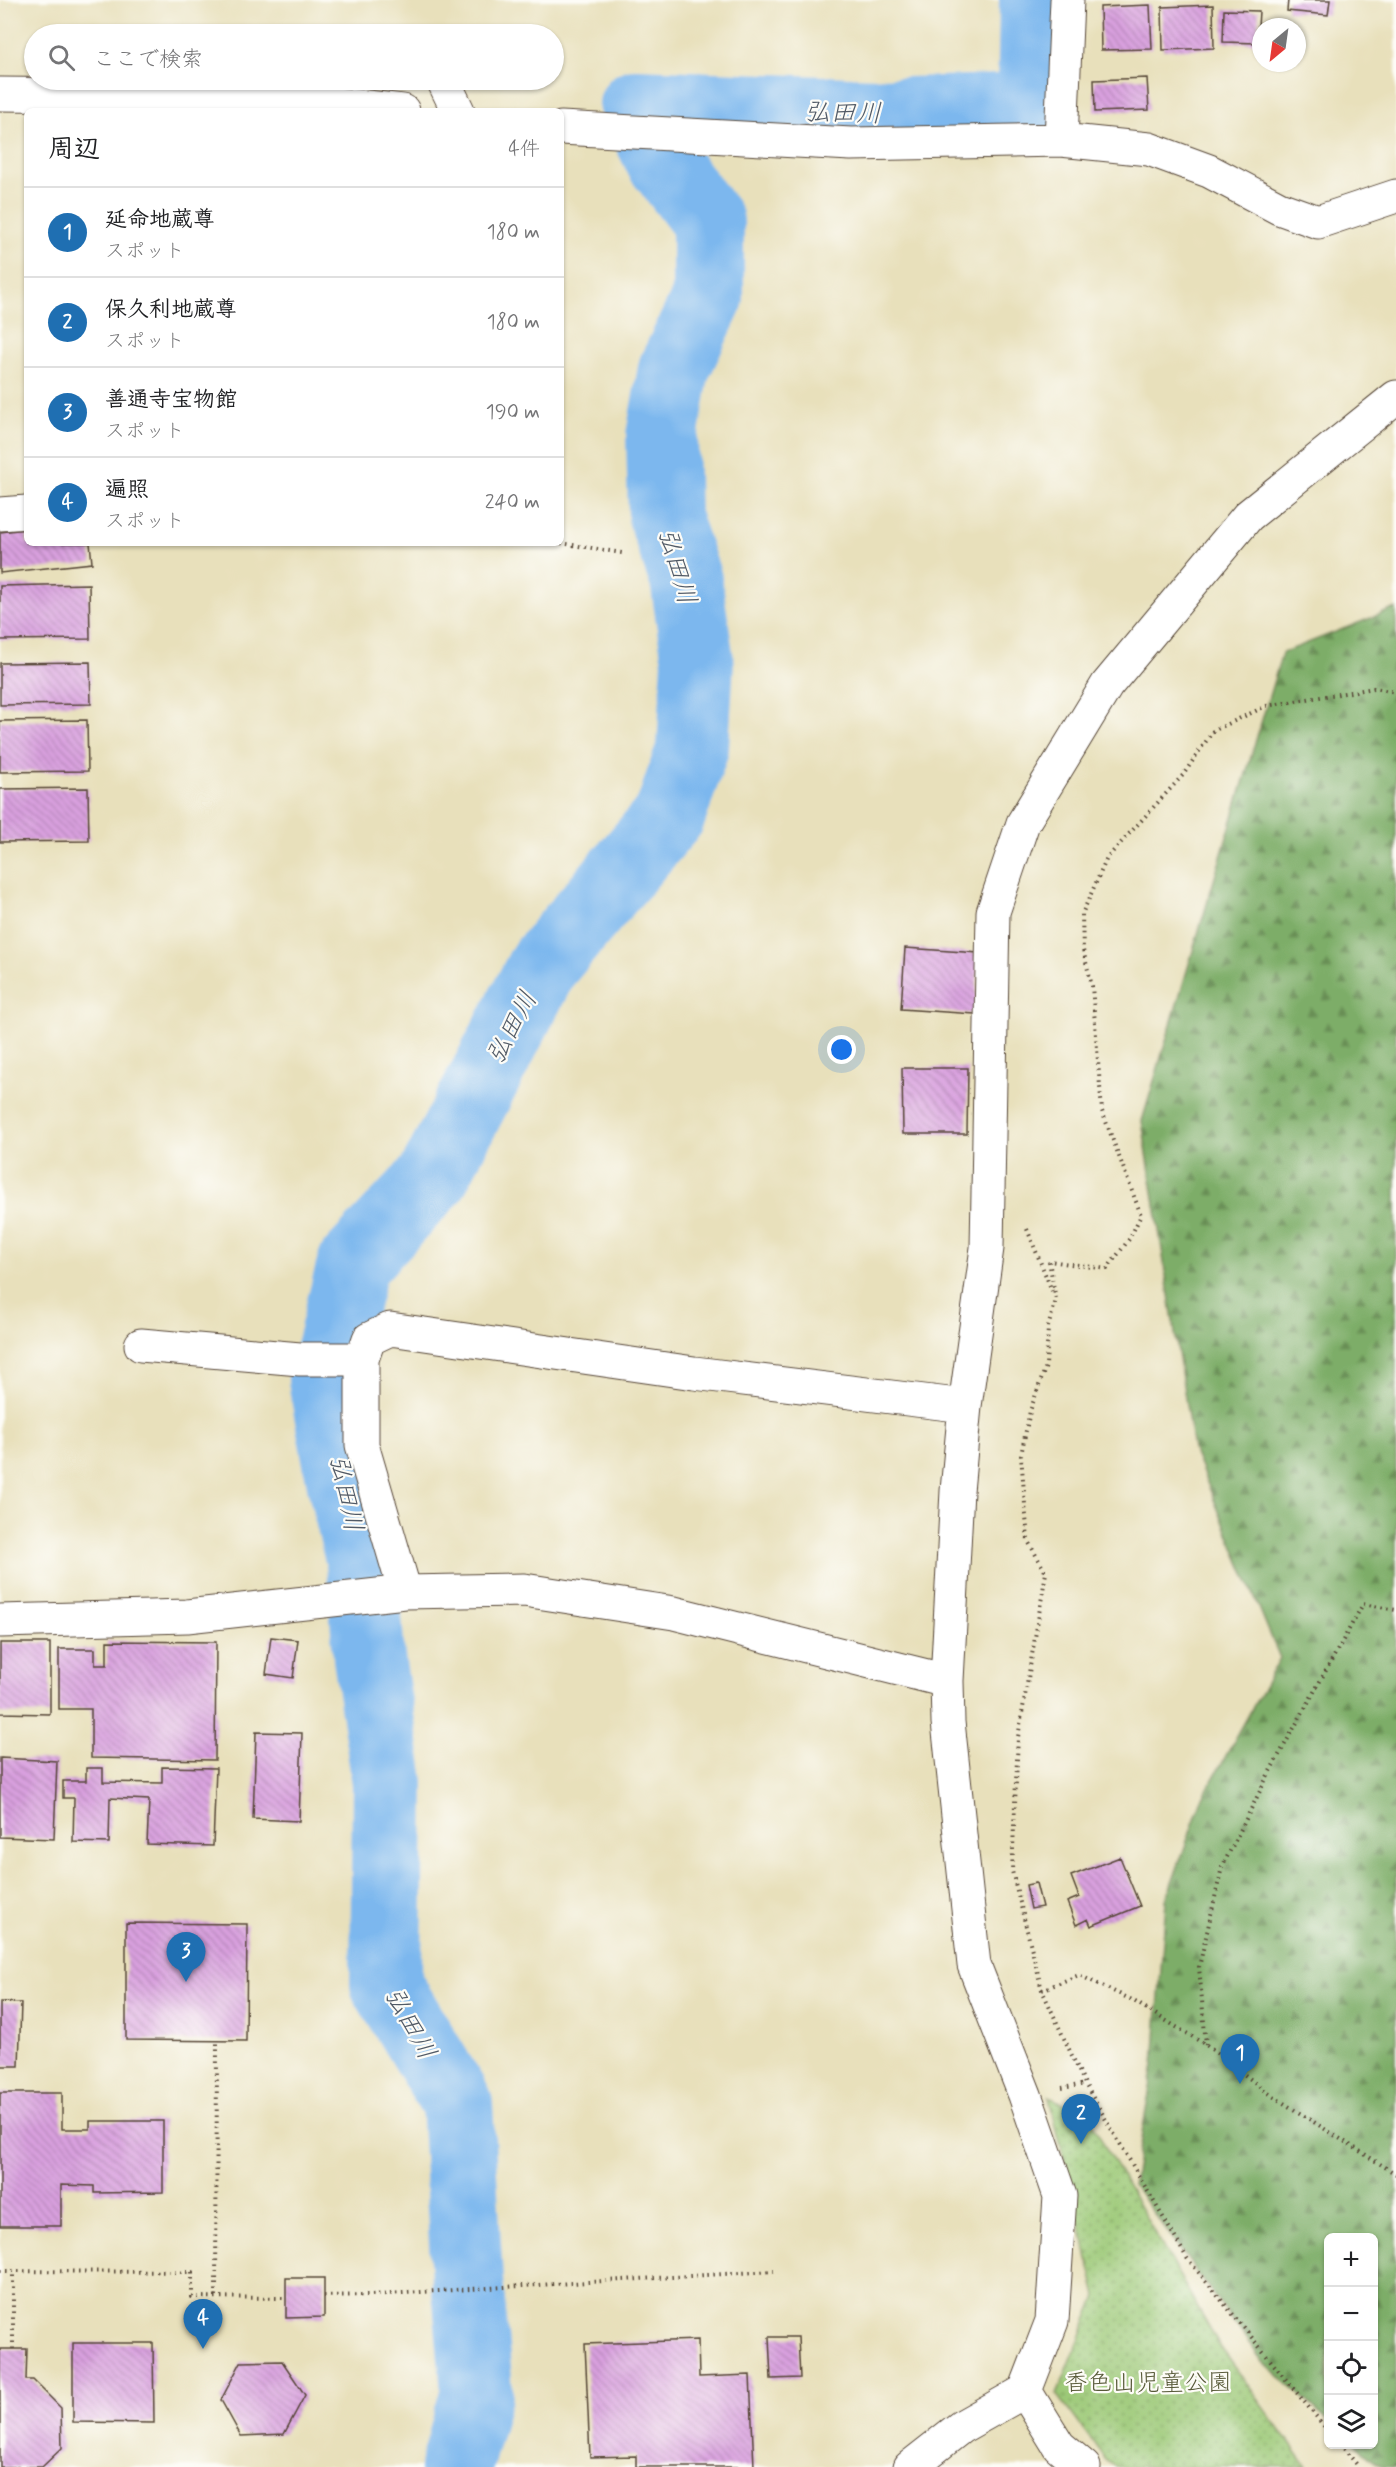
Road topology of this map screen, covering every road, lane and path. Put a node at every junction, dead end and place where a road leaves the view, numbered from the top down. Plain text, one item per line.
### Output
1 (1067, 0) edge
2 (0, 94) edge
3 (379, 108) edge
4 (564, 128) edge
5 (1061, 140) junction
6 (1396, 196) edge
7 (1396, 397) edge
8 (24, 512) edge
9 (0, 514) edge
10 (564, 543) edge
11 (622, 553) dead end
12 (1396, 692) edge
13 (141, 1345) dead end
14 (362, 1359) junction
15 (965, 1406) junction
16 (399, 1593) junction
17 (1396, 1610) edge
18 (0, 1621) edge
19 (947, 1681) junction
20 (1042, 1990) junction
21 (217, 2041) dead end
22 (1206, 2045) junction
23 (1396, 2174) edge
24 (0, 2271) edge
25 (13, 2271) junction
26 (774, 2271) dead end
27 (324, 2296) dead end
28 (216, 2297) junction
29 (286, 2298) dead end
30 (13, 2349) dead end
31 (1025, 2391) junction
32 (1324, 2426) edge
33 (1343, 2449) edge
34 (910, 2467) edge
35 (1084, 2467) edge
36 (1359, 2467) edge

1 - 5 street
2 - 3 street
4 - 5 street
5 - 6 street
7 - 15 street
8 - 9 street
10 - 11 path
12 - 20 path
13 - 14 street
14 - 15 street
14 - 16 street
15 - 19 street
16 - 18 street
16 - 19 street
17 - 22 path
19 - 31 street
20 - 22 path
20 - 32 path
21 - 28 path
22 - 23 path
24 - 25 path
25 - 28 path
25 - 30 path
26 - 27 path
28 - 29 path
31 - 34 street
31 - 35 street
33 - 36 path

